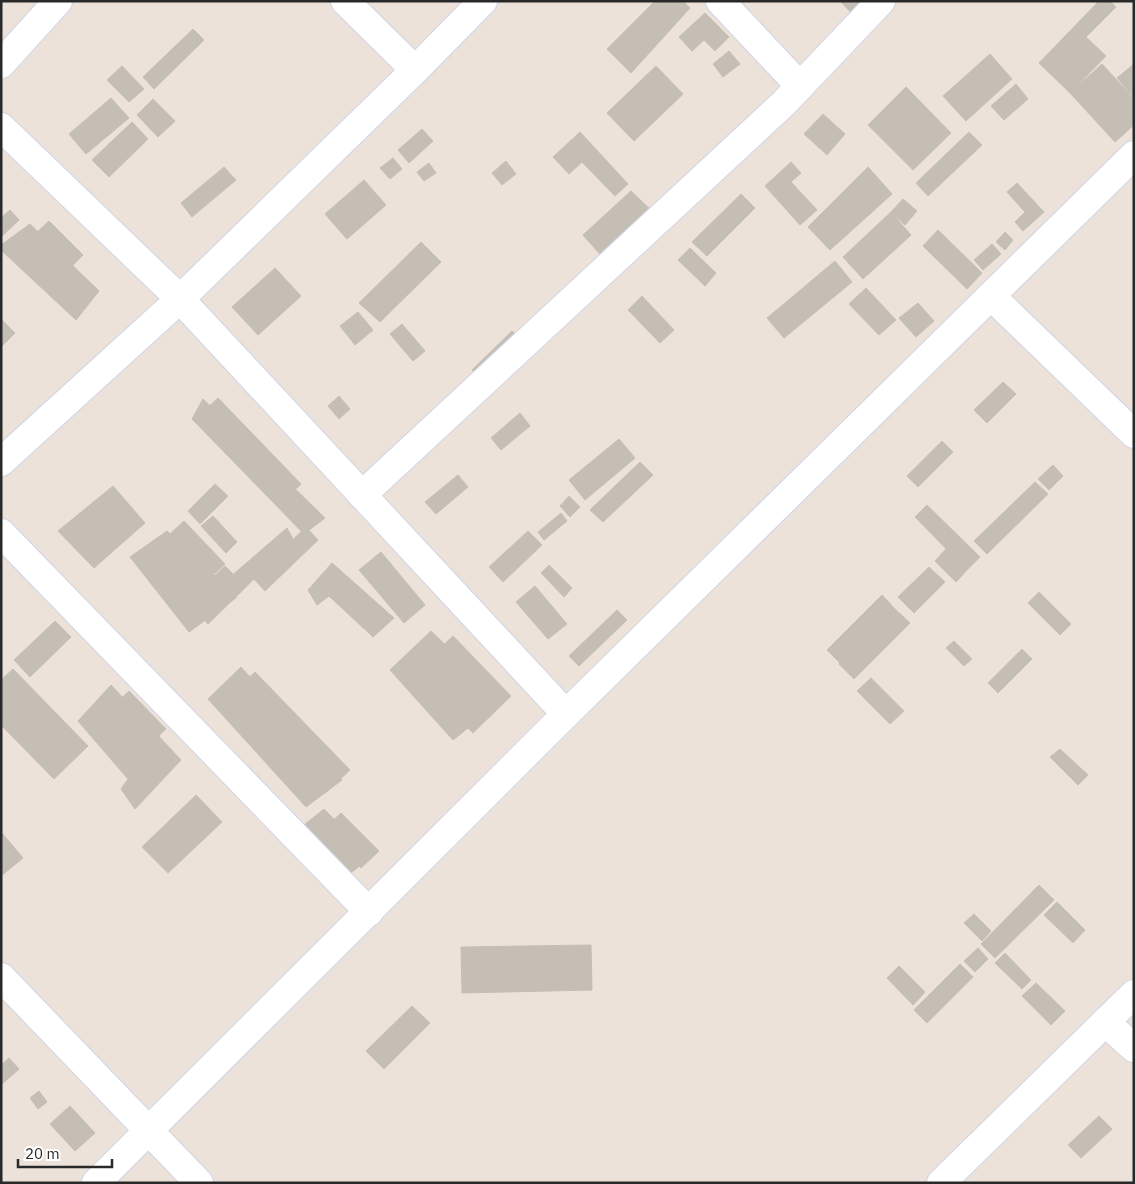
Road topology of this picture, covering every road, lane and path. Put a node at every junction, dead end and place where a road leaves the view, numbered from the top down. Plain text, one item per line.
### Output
1 (58, 1) edge
2 (345, 1) edge
3 (483, 1) edge
4 (720, 1) edge
5 (881, 1) edge
6 (1, 64) edge
7 (415, 70) junction
8 (800, 86) junction
9 (1, 127) edge
10 (1134, 155) edge
11 (991, 296) junction
12 (180, 299) junction
13 (1134, 434) edge
14 (1, 462) edge
15 (362, 495) junction
16 (1, 533) edge
17 (566, 714) junction
18 (369, 912) junction
19 (1, 977) edge
20 (1134, 994) edge
21 (1105, 1022) junction
22 (1134, 1048) edge
23 (149, 1131) junction
24 (96, 1183) edge
25 (199, 1183) edge
26 (941, 1183) edge

1 - 6 street
2 - 7 street
3 - 7 street
4 - 8 street
5 - 8 street
7 - 12 street
8 - 15 street
9 - 12 street
10 - 11 street
11 - 13 street
11 - 17 street
12 - 14 street
12 - 15 street
15 - 17 street
16 - 18 street
17 - 18 street
18 - 23 street
19 - 23 street
20 - 21 street
21 - 22 street
21 - 26 street
23 - 24 street
23 - 25 street

